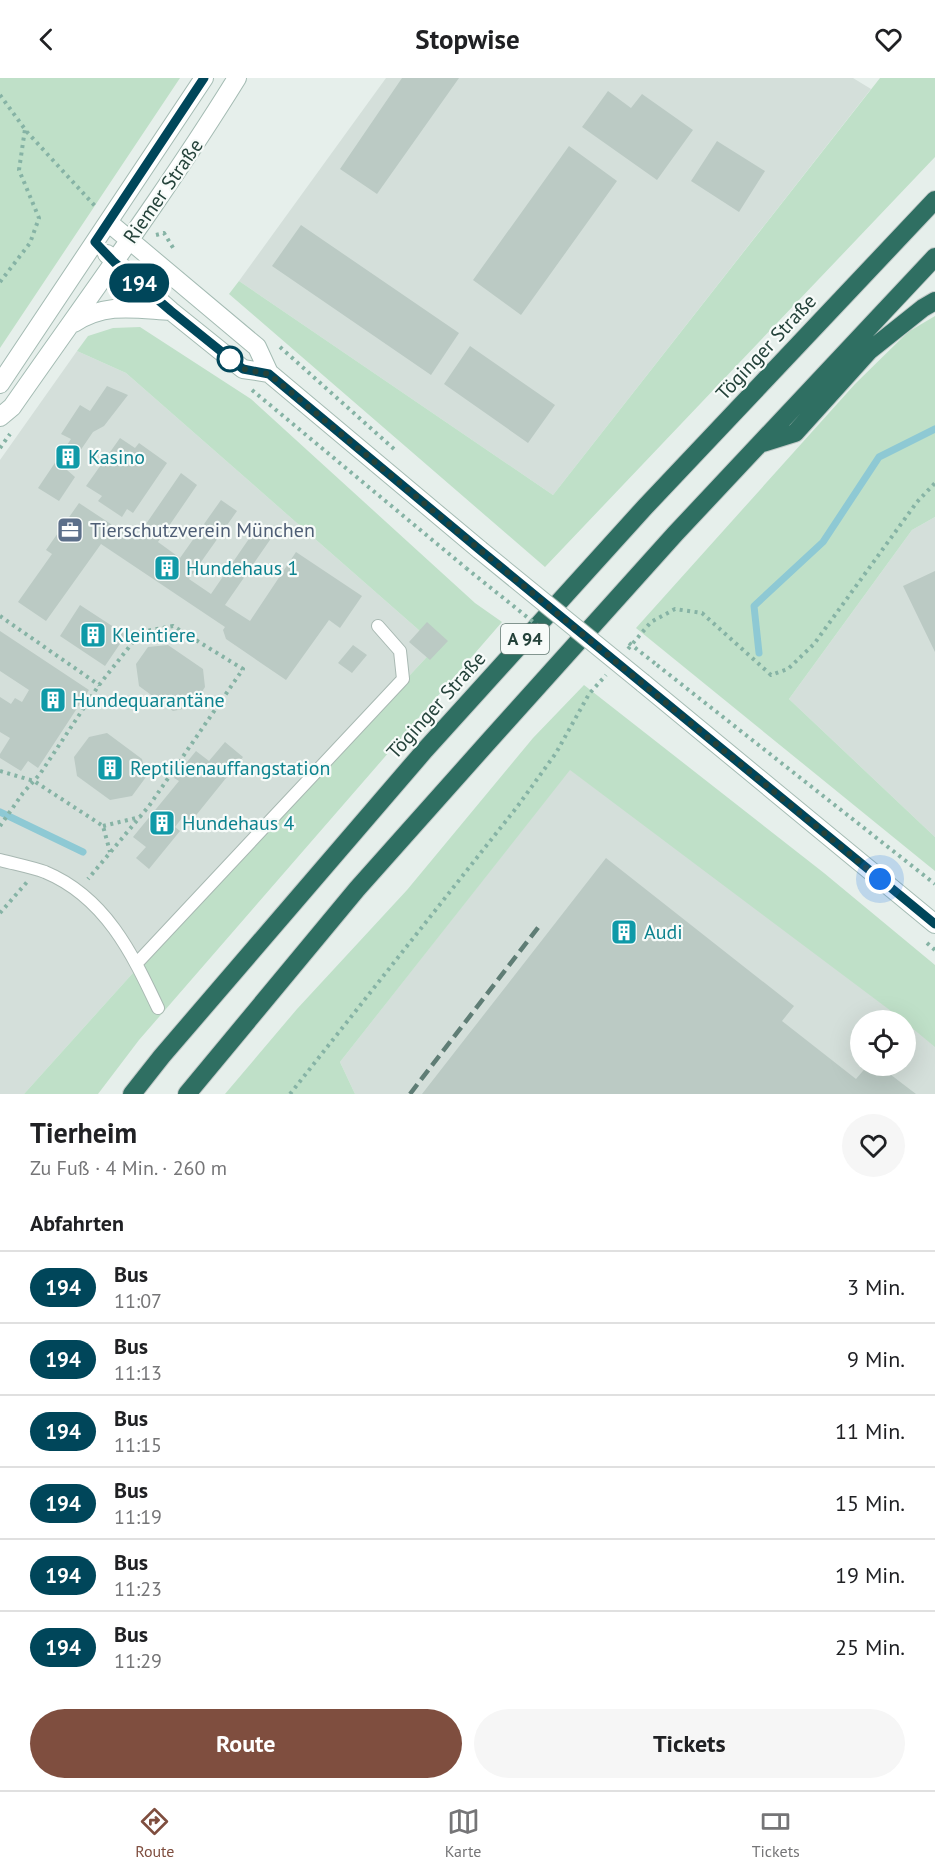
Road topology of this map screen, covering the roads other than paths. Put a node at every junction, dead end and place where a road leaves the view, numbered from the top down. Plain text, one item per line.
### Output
1 (204, 78) edge
2 (237, 78) edge
3 (935, 200) edge
4 (103, 215) junction
5 (129, 239) junction
6 (95, 242) junction
7 (935, 257) edge
8 (114, 262) junction
9 (935, 301) edge
10 (171, 311) junction
11 (68, 327) junction
12 (269, 374) junction
13 (0, 384) edge
14 (0, 417) edge
15 (761, 443) junction
16 (378, 626) dead end
17 (0, 860) edge
18 (935, 924) edge
19 (137, 963) junction
20 (158, 1008) dead end
21 (132, 1094) edge
22 (187, 1094) edge

1 - 4 main road, Riemer Straße
2 - 5 main road, Riemer Straße
3 - 21 highway, Töginger Straße / A 94
4 - 5 main road
4 - 6 main road, Riemer Straße
5 - 8 main road, Riemer Straße
5 - 12 main road
6 - 8 main road
6 - 13 main road, Riemer Straße
7 - 15 highway, A 94
8 - 10 main road
8 - 11 main road, Riemer Straße
9 - 15 highway
10 - 11 main road
10 - 12 main road
11 - 14 main road, Riemer Straße
12 - 18 main road, bridge
15 - 22 highway, A 94
16 - 19 lane
17 - 19 lane
19 - 20 lane

